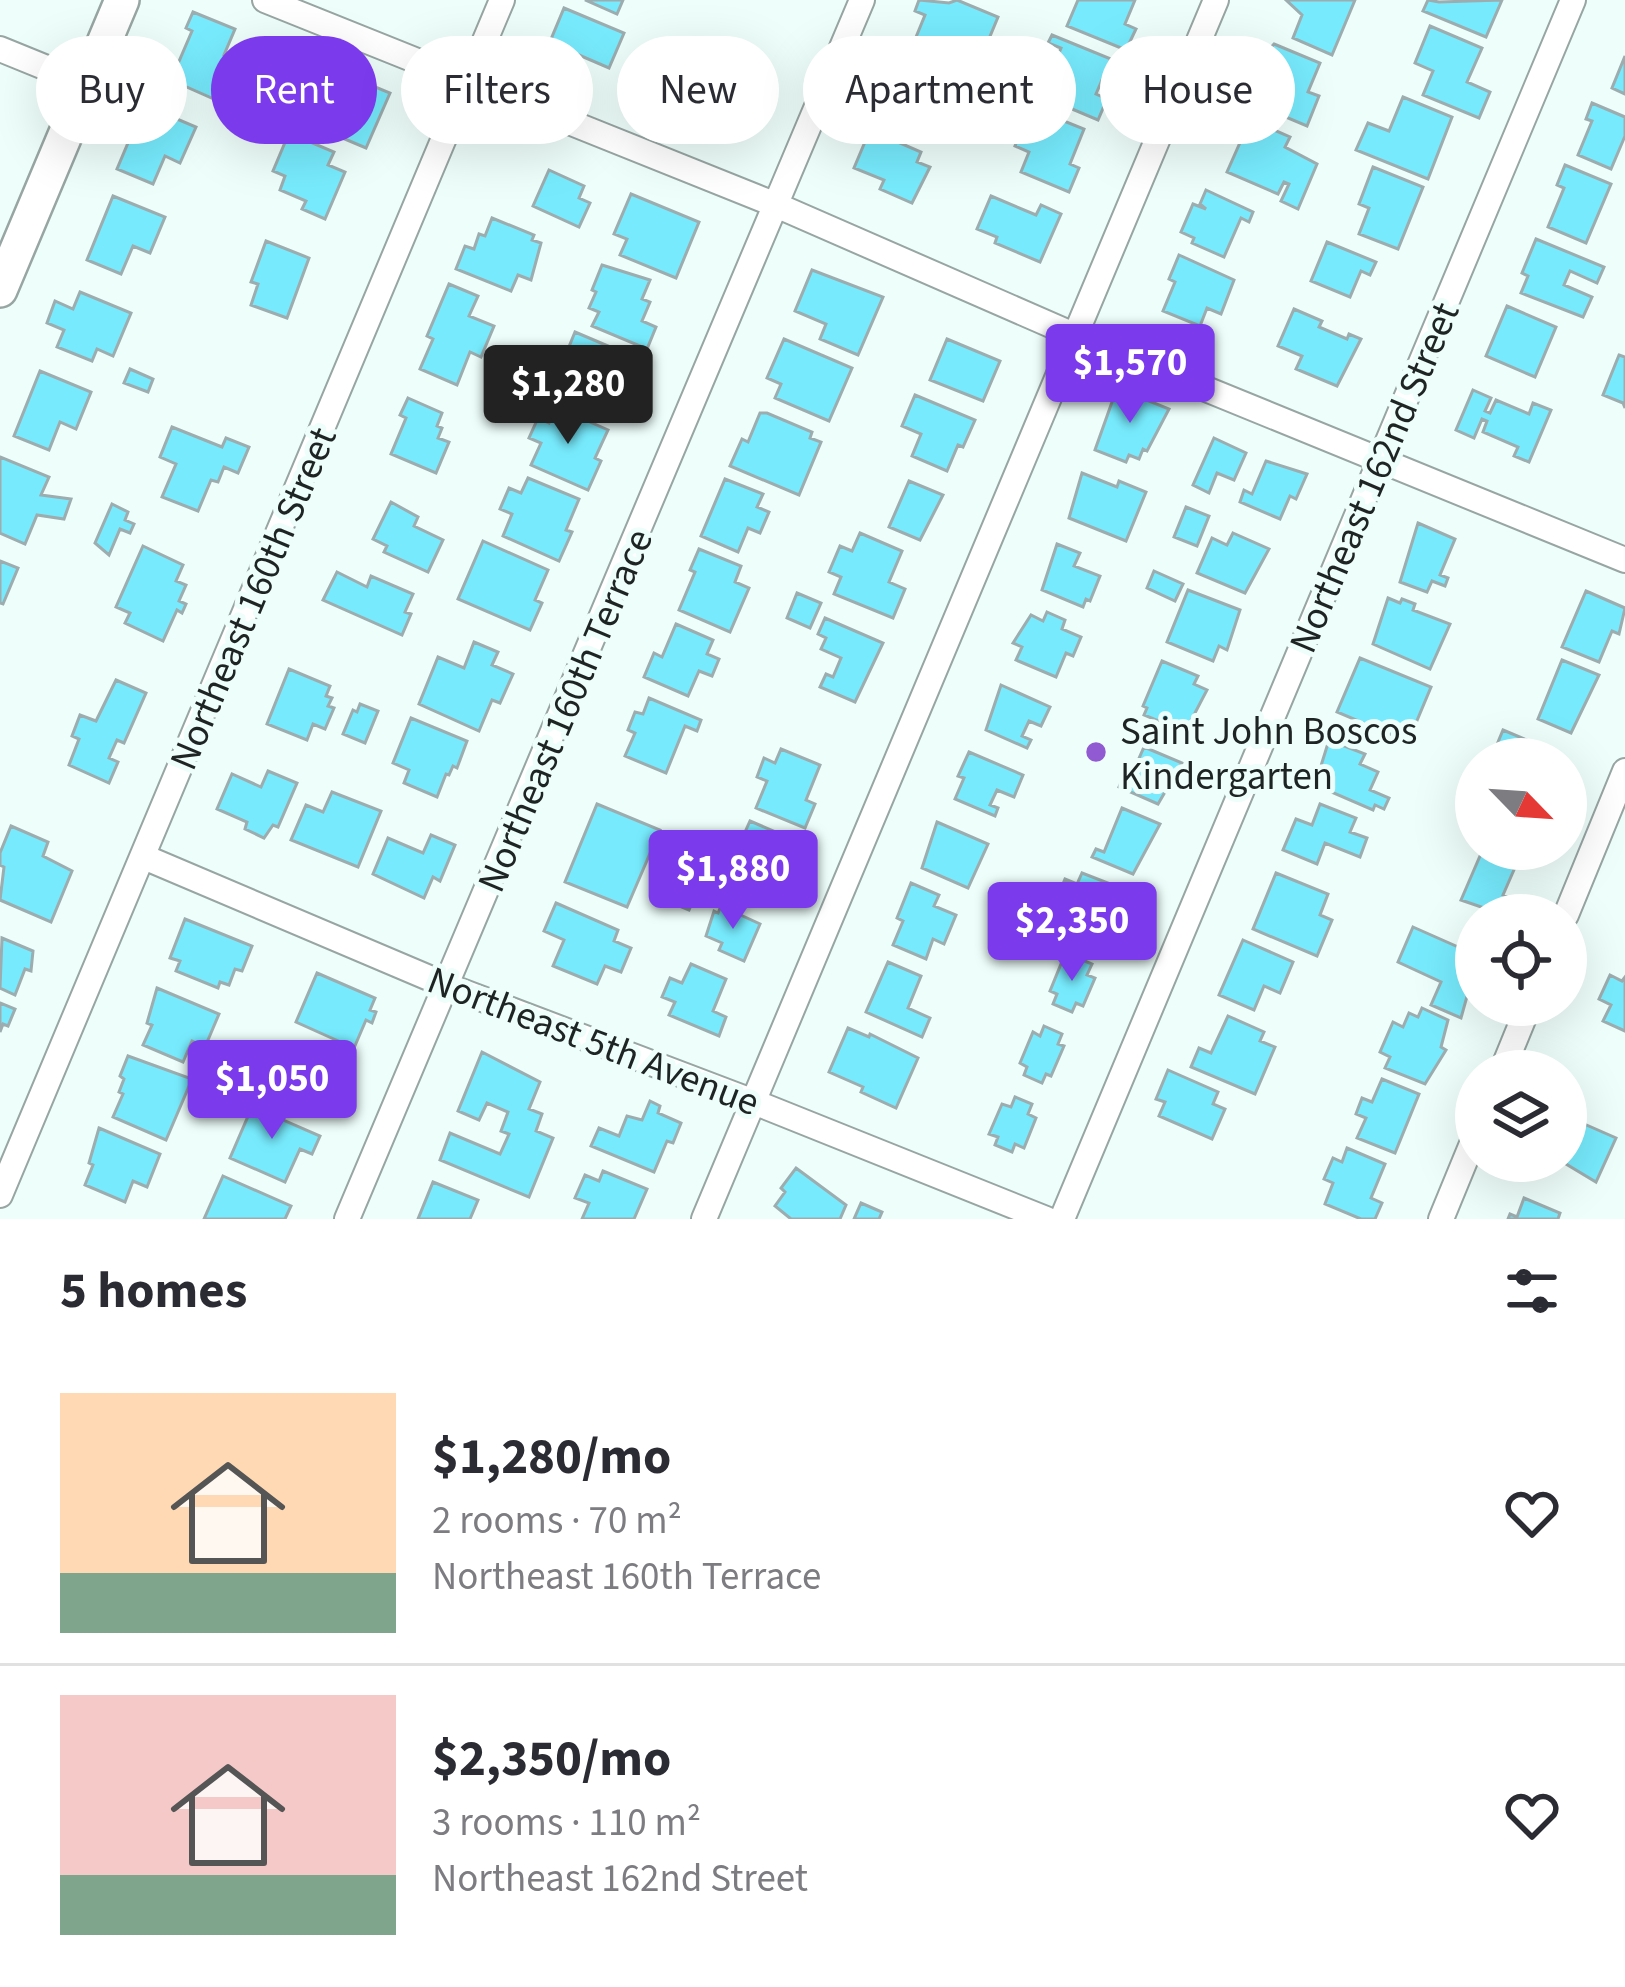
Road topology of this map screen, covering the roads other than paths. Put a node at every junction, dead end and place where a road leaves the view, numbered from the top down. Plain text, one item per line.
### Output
1 (122, 0) edge
2 (265, 0) edge
3 (502, 0) edge
4 (862, 0) edge
5 (1216, 0) edge
6 (1573, 0) edge
7 (107, 36) edge
8 (487, 36) edge
9 (0, 49) edge
10 (401, 56) edge
11 (36, 64) edge
12 (593, 133) edge
13 (61, 144) edge
14 (443, 144) edge
15 (776, 205) junction
16 (0, 290) edge
17 (1076, 336) junction
18 (1381, 458) junction
19 (1625, 560) edge
20 (1625, 771) edge
21 (144, 857) junction
22 (1575, 894) edge
23 (448, 986) junction
24 (754, 1102) junction
25 (1456, 1182) edge
26 (0, 1195) edge
27 (347, 1219) edge
28 (704, 1219) edge
29 (1046, 1219) edge
30 (1062, 1219) edge
31 (1441, 1219) edge

1 - 7 street
2 - 10 street
3 - 8 street, Northeast 160th Street
4 - 15 street, Northeast 160th Terrace
5 - 17 street
6 - 18 street, Northeast 162nd Street
9 - 11 street
12 - 15 street
13 - 16 street
14 - 21 street, Northeast 160th Street
15 - 17 street
15 - 23 street, Northeast 160th Terrace
17 - 18 street
17 - 24 street
18 - 19 street
18 - 30 street, Northeast 162nd Street
20 - 22 street
21 - 23 street, Northeast 5th Avenue
21 - 26 street, Northeast 160th Street
23 - 24 street, Northeast 5th Avenue
23 - 27 street, Northeast 160th Terrace
24 - 28 street
24 - 29 street, Northeast 5th Avenue
25 - 31 street

